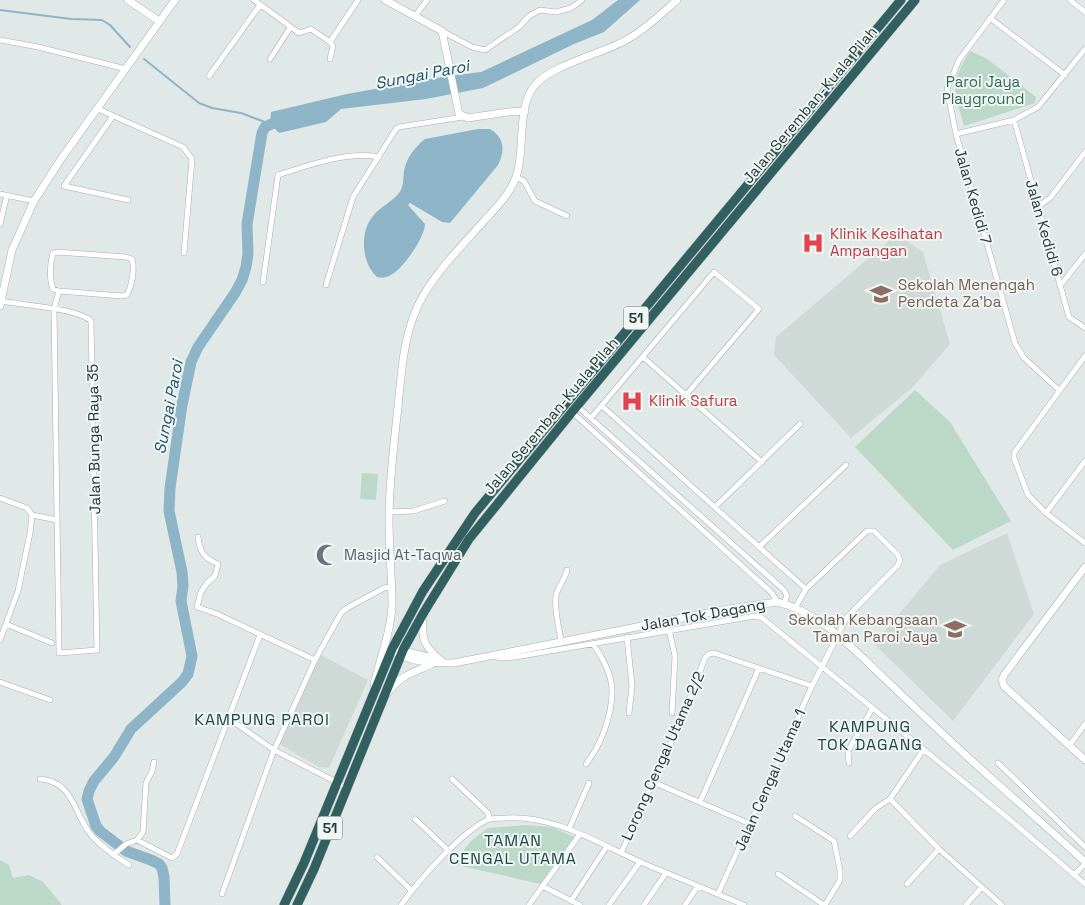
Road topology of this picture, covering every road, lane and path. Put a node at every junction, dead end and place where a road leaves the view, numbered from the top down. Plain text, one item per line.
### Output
1 (128, 0) edge
2 (175, 0) edge
3 (254, 0) edge
4 (358, 0) edge
5 (385, 0) edge
6 (428, 0) edge
7 (582, 0) edge
8 (677, 0) edge
9 (900, 0) edge
10 (915, 0) edge
11 (1004, 0) edge
12 (1070, 0) edge
13 (260, 5) junction
14 (1085, 12) edge
15 (415, 16) junction
16 (990, 18) junction
17 (159, 21) junction
18 (290, 28) junction
19 (442, 31) junction
20 (0, 40) edge
21 (330, 42) junction
22 (1085, 49) edge
23 (270, 59) dead end
24 (330, 59) dead end
25 (126, 69) junction
26 (1065, 75) junction
27 (209, 76) dead end
28 (98, 109) junction
29 (525, 111) junction
30 (113, 116) junction
31 (463, 117) junction
32 (1014, 120) junction
33 (956, 134) junction
34 (1085, 152) edge
35 (379, 157) junction
36 (516, 177) junction
37 (0, 194) edge
38 (7, 195) junction
39 (128, 200) dead end
40 (34, 201) junction
41 (1038, 207) junction
42 (568, 216) dead end
43 (0, 224) edge
44 (184, 253) dead end
45 (1085, 254) edge
46 (263, 282) dead end
47 (326, 285) dead end
48 (1060, 286) junction
49 (60, 291) junction
50 (0, 303) edge
51 (54, 309) junction
52 (1085, 328) edge
53 (1085, 356) edge
54 (643, 357) junction
55 (1059, 390) junction
56 (686, 395) junction
57 (602, 406) junction
58 (574, 409) junction
59 (591, 418) junction
60 (800, 424) dead end
61 (1085, 460) edge
62 (762, 462) junction
63 (846, 465) dead end
64 (0, 498) edge
65 (445, 501) dead end
66 (715, 507) junction
67 (389, 512) junction
68 (1046, 513) junction
69 (32, 515) junction
70 (57, 520) junction
71 (198, 537) dead end
72 (1085, 543) edge
73 (759, 547) junction
74 (1085, 567) edge
75 (567, 570) dead end
76 (390, 587) junction
77 (806, 589) junction
78 (780, 602) junction
79 (795, 608) junction
80 (424, 612) junction
81 (6, 624) junction
82 (670, 630) junction
83 (260, 634) junction
84 (838, 634) junction
85 (628, 637) junction
86 (0, 640) edge
87 (560, 641) junction
88 (52, 642) dead end
89 (593, 644) junction
90 (392, 650) junction
91 (402, 653) junction
92 (490, 655) junction
93 (314, 660) junction
94 (440, 662) junction
95 (822, 666) junction
96 (759, 668) junction
97 (0, 682) edge
98 (812, 686) junction
99 (50, 700) dead end
100 (368, 706) junction
101 (379, 709) junction
102 (872, 709) junction
103 (629, 713) dead end
104 (672, 713) dead end
105 (228, 718) junction
106 (1085, 724) edge
107 (1069, 746) junction
108 (924, 749) junction
109 (274, 750) junction
110 (1085, 760) edge
111 (154, 762) dead end
112 (849, 763) dead end
113 (998, 763) dead end
114 (586, 764) dead end
115 (40, 778) dead end
116 (452, 779) dead end
117 (653, 782) junction
118 (336, 783) junction
119 (589, 783) dead end
120 (346, 787) junction
121 (890, 800) junction
122 (700, 802) junction
123 (1043, 806) junction
124 (1035, 815) junction
125 (795, 816) dead end
126 (415, 819) dead end
127 (489, 819) junction
128 (750, 824) junction
129 (569, 829) junction
130 (580, 834) junction
131 (850, 836) dead end
132 (137, 840) junction
133 (607, 846) junction
134 (1085, 847) edge
135 (939, 849) junction
136 (448, 851) junction
137 (116, 853) junction
138 (621, 853) junction
139 (377, 857) dead end
140 (640, 862) junction
141 (1085, 863) edge
142 (130, 865) dead end
143 (666, 873) junction
144 (778, 874) dead end
145 (1075, 874) junction
146 (907, 884) dead end
147 (1085, 884) edge
148 (542, 886) junction
149 (698, 886) junction
150 (982, 887) junction
151 (412, 891) junction
152 (222, 894) dead end
153 (718, 894) junction
154 (571, 901) junction
155 (284, 905) edge
156 (297, 905) edge
157 (401, 905) edge
158 (528, 905) edge
159 (580, 905) edge
160 (609, 905) edge
161 (644, 905) edge
162 (685, 905) edge
163 (744, 905) edge
164 (825, 905) edge
165 (966, 905) edge
166 (1002, 905) edge

1 - 17 street
2 - 17 street
3 - 13 street
4 - 21 street
5 - 15 street
6 - 15 street
7 - 19 street
8 - 29 street
9 - 90 highway, Jalan Seremban-Kuala Pilah / 51
10 - 58 highway, Jalan Seremban-Kuala Pilah / 51
11 - 16 street, Jalan Kedidi 7
12 - 14 street
13 - 18 street
13 - 27 street
15 - 19 street
16 - 26 street
16 - 33 street, Jalan Kedidi 7
17 - 25 street
18 - 21 street
18 - 23 street
19 - 31 street
20 - 25 street
21 - 24 street
22 - 26 street
25 - 28 street
26 - 32 street
28 - 30 street
28 - 40 street
29 - 31 street
29 - 36 street
30 - 39 street
30 - 44 street
31 - 35 street
32 - 33 street
32 - 41 street, Jalan Kedidi 6
33 - 55 street, Jalan Kedidi 7
34 - 41 street
35 - 46 street
35 - 47 street
36 - 42 street
36 - 67 street
37 - 38 street
38 - 40 street
38 - 43 street
40 - 50 street
41 - 48 street, Jalan Kedidi 6
45 - 48 street
48 - 52 street, Jalan Kedidi 6
49 - 49 street
49 - 51 street
50 - 51 street, Jalan Bunga Raya 35
51 - 70 street
51 - 70 street, Jalan Bunga Raya 35
53 - 55 street
54 - 56 street
54 - 56 street
54 - 57 street
55 - 68 street
56 - 62 street
57 - 59 street
57 - 66 street
58 - 59 street
58 - 78 street
58 - 80 highway, Jalan Seremban-Kuala Pilah / 51
59 - 78 street
60 - 62 street
61 - 68 street
62 - 66 street
63 - 73 street
64 - 69 street
65 - 67 street
66 - 73 street
67 - 76 street
68 - 72 street
69 - 70 street
69 - 81 street
71 - 83 street
73 - 77 street
74 - 107 street
75 - 87 street
76 - 93 street
76 - 100 street
77 - 79 street, Jalan Cengal Utama 1
77 - 84 street, Jalan Cengal Utama 1
78 - 79 street, Jalan Tok Dagang
78 - 87 street, Jalan Tok Dagang
79 - 84 street, Jalan Tok Dagang
80 - 91 highway, Jalan Seremban-Kuala Pilah / 51
80 - 94 street
81 - 86 street
81 - 88 street
82 - 85 street
82 - 95 street
82 - 104 street
83 - 93 street
83 - 105 street
84 - 95 street, Jalan Cengal Utama 1
84 - 124 street, Jalan Tok Dagang
85 - 89 street
85 - 103 street
87 - 92 street, Jalan Tok Dagang
89 - 92 street
89 - 114 street
90 - 91 street, Jalan Tok Dagang
90 - 100 highway, Jalan Seremban-Kuala Pilah / 51
91 - 94 street, Jalan Tok Dagang
91 - 101 highway, Jalan Seremban-Kuala Pilah / 51
92 - 94 street, Jalan Tok Dagang
93 - 109 street
94 - 101 street
95 - 98 street, Jalan Cengal Utama 1
95 - 102 street
96 - 98 street
96 - 117 street, Lorong Cengal Utama 2/2
96 - 122 street
97 - 99 street
98 - 128 street, Jalan Cengal Utama 1
100 - 118 highway, Jalan Seremban-Kuala Pilah / 51
101 - 120 highway, Jalan Seremban-Kuala Pilah / 51
102 - 108 street
102 - 112 street
105 - 109 street
105 - 132 street
106 - 107 street
107 - 110 street
108 - 121 street
108 - 145 street
109 - 118 street
109 - 152 street
111 - 132 street
113 - 123 street
115 - 137 street
116 - 127 street
117 - 122 street
117 - 138 street, Lorong Cengal Utama 2/2
118 - 120 street
118 - 155 highway, Jalan Seremban-Kuala Pilah / 51
119 - 129 street
120 - 156 highway, Jalan Seremban-Kuala Pilah / 51
121 - 131 street
121 - 135 street
122 - 128 street
123 - 124 street
123 - 134 street
124 - 141 street, Jalan Tok Dagang
125 - 164 street
126 - 136 street
127 - 129 street
127 - 136 street
128 - 153 street, Jalan Cengal Utama 1
129 - 130 street
130 - 133 street
130 - 148 street
132 - 137 street
133 - 138 street
133 - 154 street
135 - 146 street
135 - 150 street
136 - 151 street
137 - 142 street
138 - 140 street
139 - 151 street
140 - 143 street
140 - 160 street
141 - 145 street
143 - 149 street
143 - 161 street
144 - 164 street
145 - 147 street
148 - 154 street
148 - 158 street
149 - 153 street
149 - 162 street
150 - 165 street
150 - 166 street
151 - 157 street
153 - 163 street
154 - 159 street

